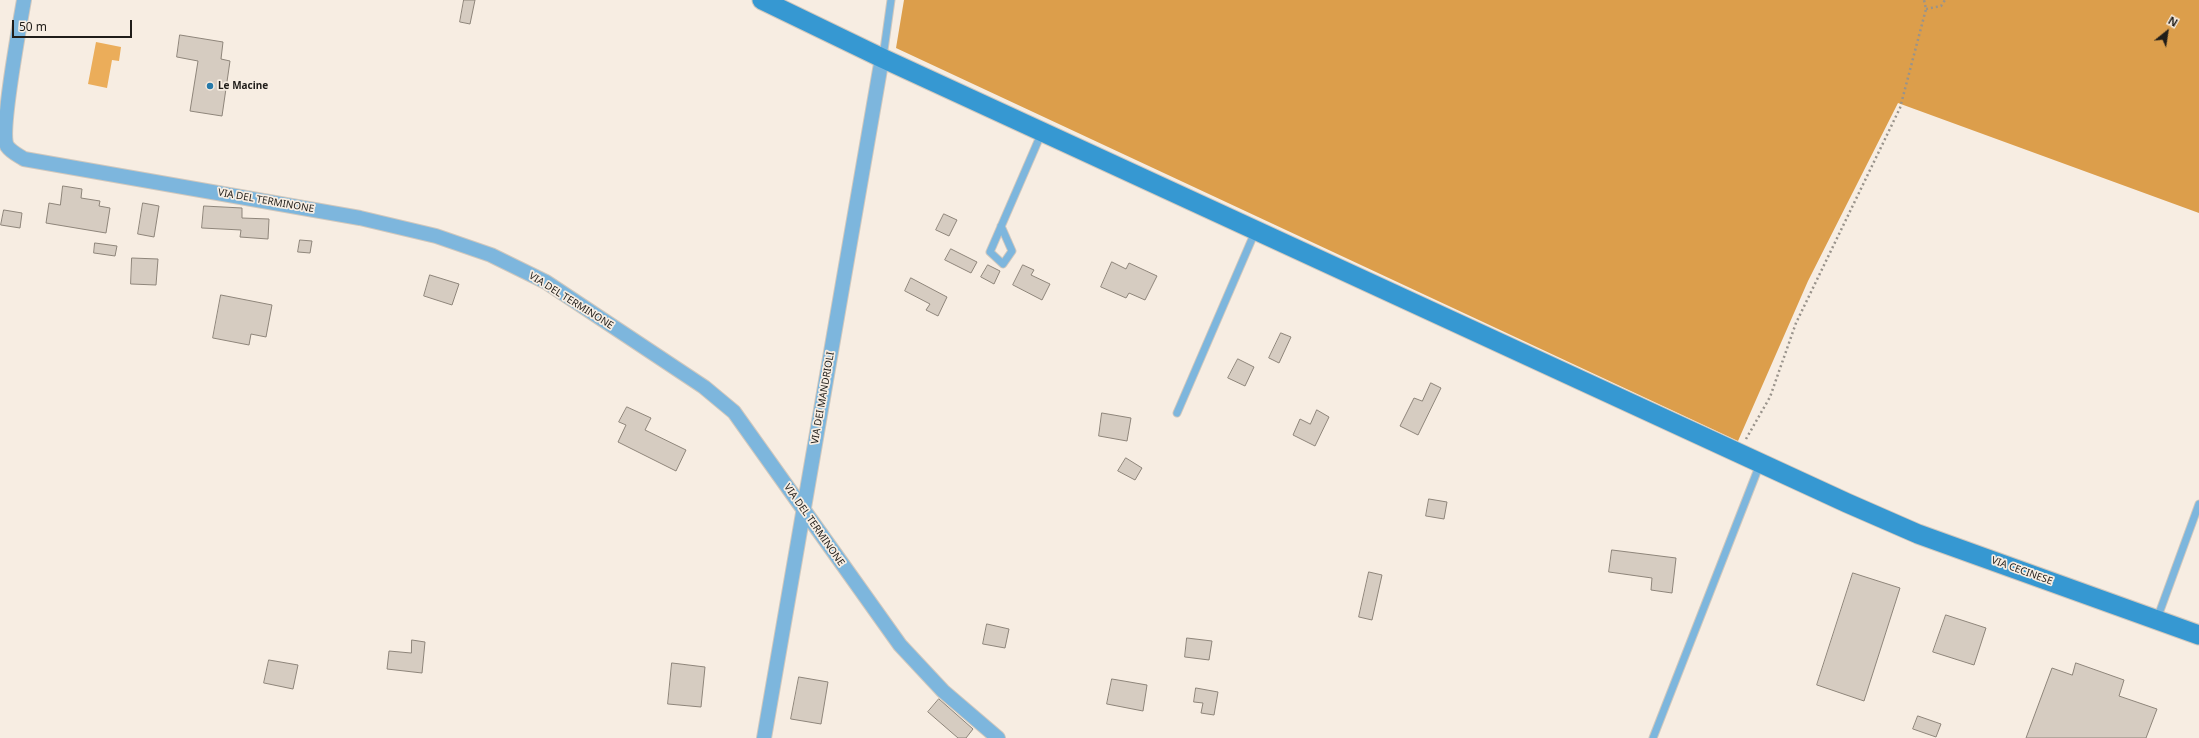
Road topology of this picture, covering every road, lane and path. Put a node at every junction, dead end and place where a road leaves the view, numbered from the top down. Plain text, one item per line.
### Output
1 (24, 0) edge
2 (762, 0) edge
3 (891, 0) edge
4 (1924, 0) edge
5 (1945, 0) edge
6 (1926, 9) junction
7 (882, 58) junction
8 (1042, 132) junction
9 (1000, 226) junction
10 (1256, 230) junction
11 (1177, 413) dead end
12 (1738, 454) junction
13 (1760, 464) junction
14 (2199, 504) edge
15 (803, 509) junction
16 (2157, 620) junction
17 (2199, 635) edge
18 (764, 738) edge
19 (998, 738) edge
20 (1653, 738) edge

1 - 15 street, VIA DEL TERMINONE
2 - 7 main road, VIA CECINESE
3 - 7 lane
4 - 6 path
5 - 6 path
6 - 12 path
7 - 8 main road, VIA CECINESE
7 - 15 street, VIA DEI MANDRIOLI
8 - 9 lane
8 - 10 main road, VIA CECINESE
9 - 9 lane
10 - 11 lane
10 - 12 main road, VIA CECINESE
12 - 13 main road, VIA CECINESE
13 - 16 main road, VIA CECINESE
13 - 20 lane
14 - 16 lane
15 - 18 street, VIA DEI MANDRIOLI
15 - 19 street, VIA DEL TERMINONE
16 - 17 main road, VIA CECINESE

